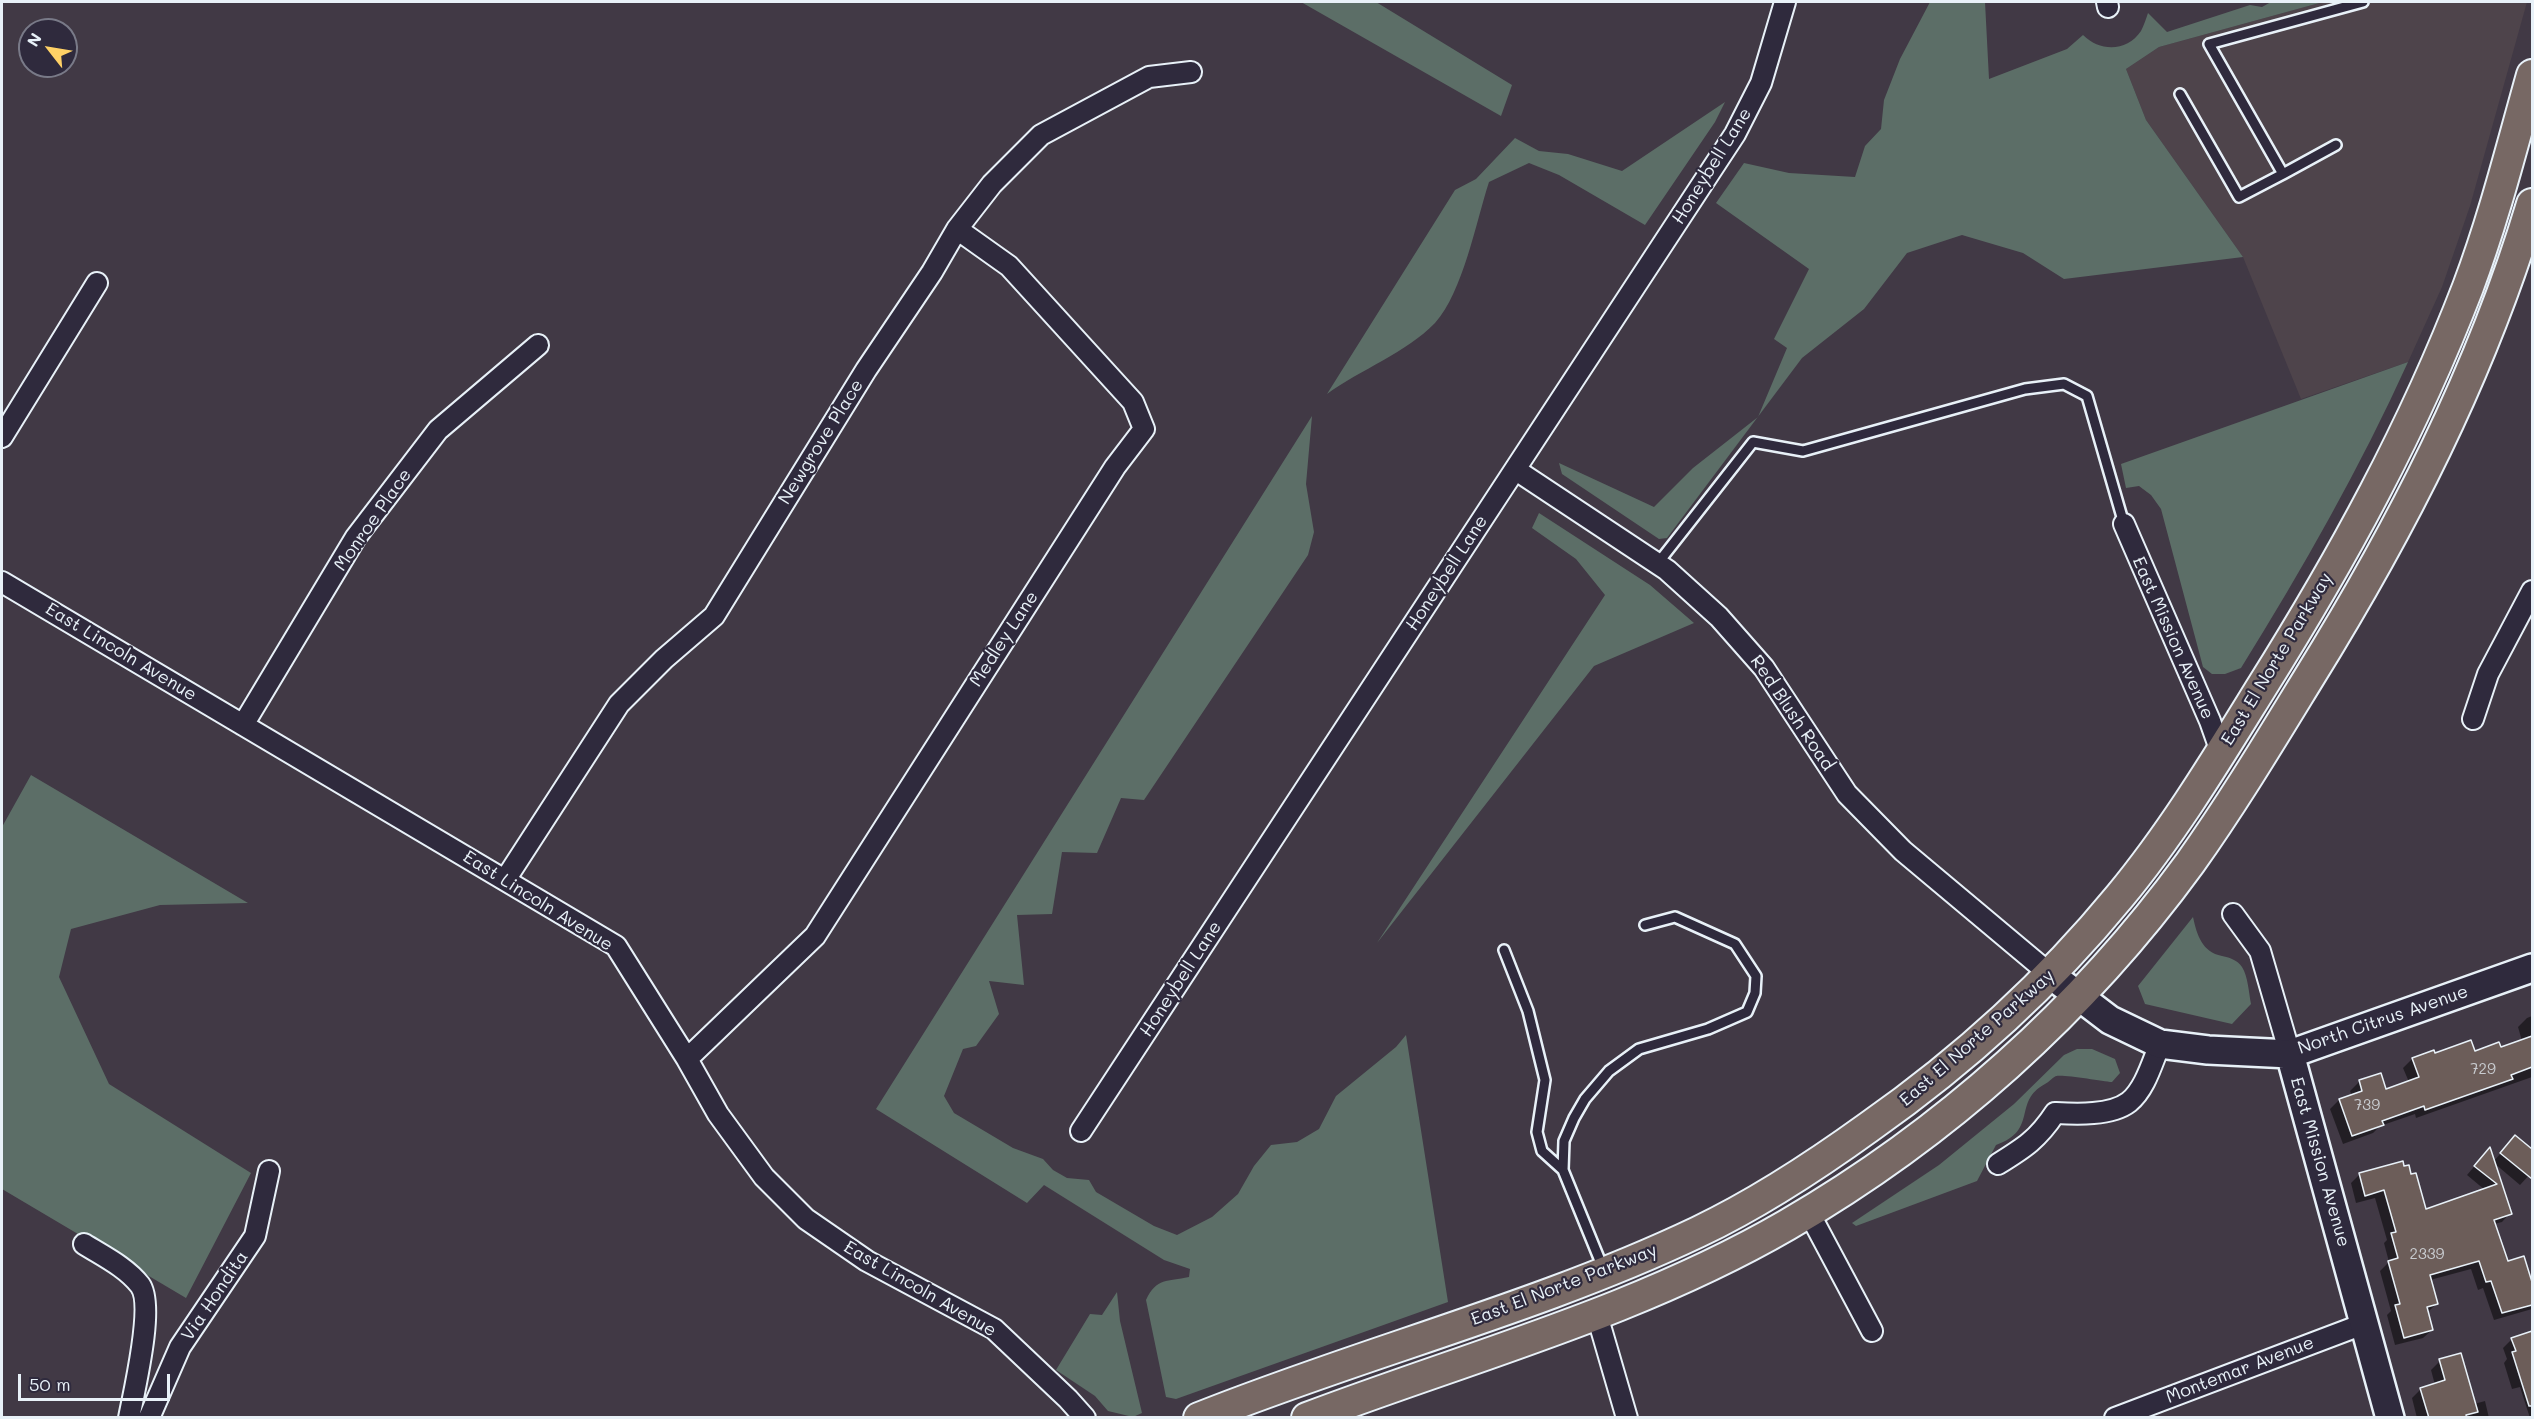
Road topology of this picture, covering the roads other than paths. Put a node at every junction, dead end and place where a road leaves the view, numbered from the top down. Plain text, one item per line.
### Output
1 (1785, 2) edge
2 (2363, 2) edge
3 (1191, 72) dead end
4 (2532, 75) edge
5 (2180, 94) dead end
6 (2336, 145) dead end
7 (2283, 174) junction
8 (2532, 204) edge
9 (957, 230) junction
10 (97, 283) dead end
11 (538, 345) dead end
12 (2, 437) edge
13 (1516, 470) junction
14 (2124, 524) joint
15 (1658, 563) junction
16 (2, 582) edge
17 (2532, 591) edge
18 (2473, 718) dead end
19 (243, 725) junction
20 (2221, 752) junction
21 (505, 880) junction
22 (2233, 915) dead end
23 (1645, 925) dead end
24 (1504, 950) dead end
25 (2532, 968) edge
26 (2051, 975) junction
27 (2078, 996) junction
28 (2160, 1044) junction
29 (2290, 1054) junction
30 (687, 1059) junction
31 (1081, 1131) dead end
32 (1998, 1164) dead end
33 (1563, 1170) junction
34 (269, 1171) dead end
35 (1808, 1211) junction
36 (84, 1244) dead end
37 (1604, 1273) junction
38 (1597, 1314) junction
39 (2366, 1323) junction
40 (1872, 1331) dead end
41 (1315, 1416) edge
42 (129, 1418) edge
43 (149, 1418) edge
44 (1084, 1418) edge
45 (1199, 1418) edge
46 (1627, 1418) edge
47 (2115, 1418) edge
48 (2390, 1418) edge

1 - 13 street, Honeybell Lane
2 - 7 lane
3 - 9 street, Newgrove Place
4 - 20 main road, East El Norte Parkway
5 - 7 lane
6 - 7 lane
8 - 27 main road, East El Norte Parkway
9 - 21 street, Newgrove Place
9 - 30 street, Medley Lane
10 - 12 street
11 - 19 street, Monroe Place
13 - 15 street, Red Blush Road
13 - 31 street, Honeybell Lane
14 - 15 lane
14 - 20 street, East Mission Avenue
15 - 26 street, Red Blush Road
16 - 19 street, East Lincoln Avenue
17 - 18 street
19 - 21 street, East Lincoln Avenue
20 - 26 main road, East El Norte Parkway
21 - 30 street, East Lincoln Avenue
22 - 29 street, East Mission Avenue
23 - 33 lane
24 - 33 lane
25 - 29 main road, North Citrus Avenue
26 - 27 main road, North Citrus Avenue
26 - 37 main road, East El Norte Parkway
27 - 28 main road, North Citrus Avenue
27 - 35 main road, East El Norte Parkway
28 - 29 main road, North Citrus Avenue
28 - 32 street
29 - 39 main road, East Mission Avenue
30 - 44 street, East Lincoln Avenue
33 - 37 lane
34 - 43 street, Via Hondita
35 - 38 main road, East El Norte Parkway
35 - 40 street
36 - 42 street
37 - 45 main road, East El Norte Parkway
38 - 41 main road, East El Norte Parkway
38 - 46 street
39 - 47 street, Montemar Avenue
39 - 48 main road, East Mission Avenue

